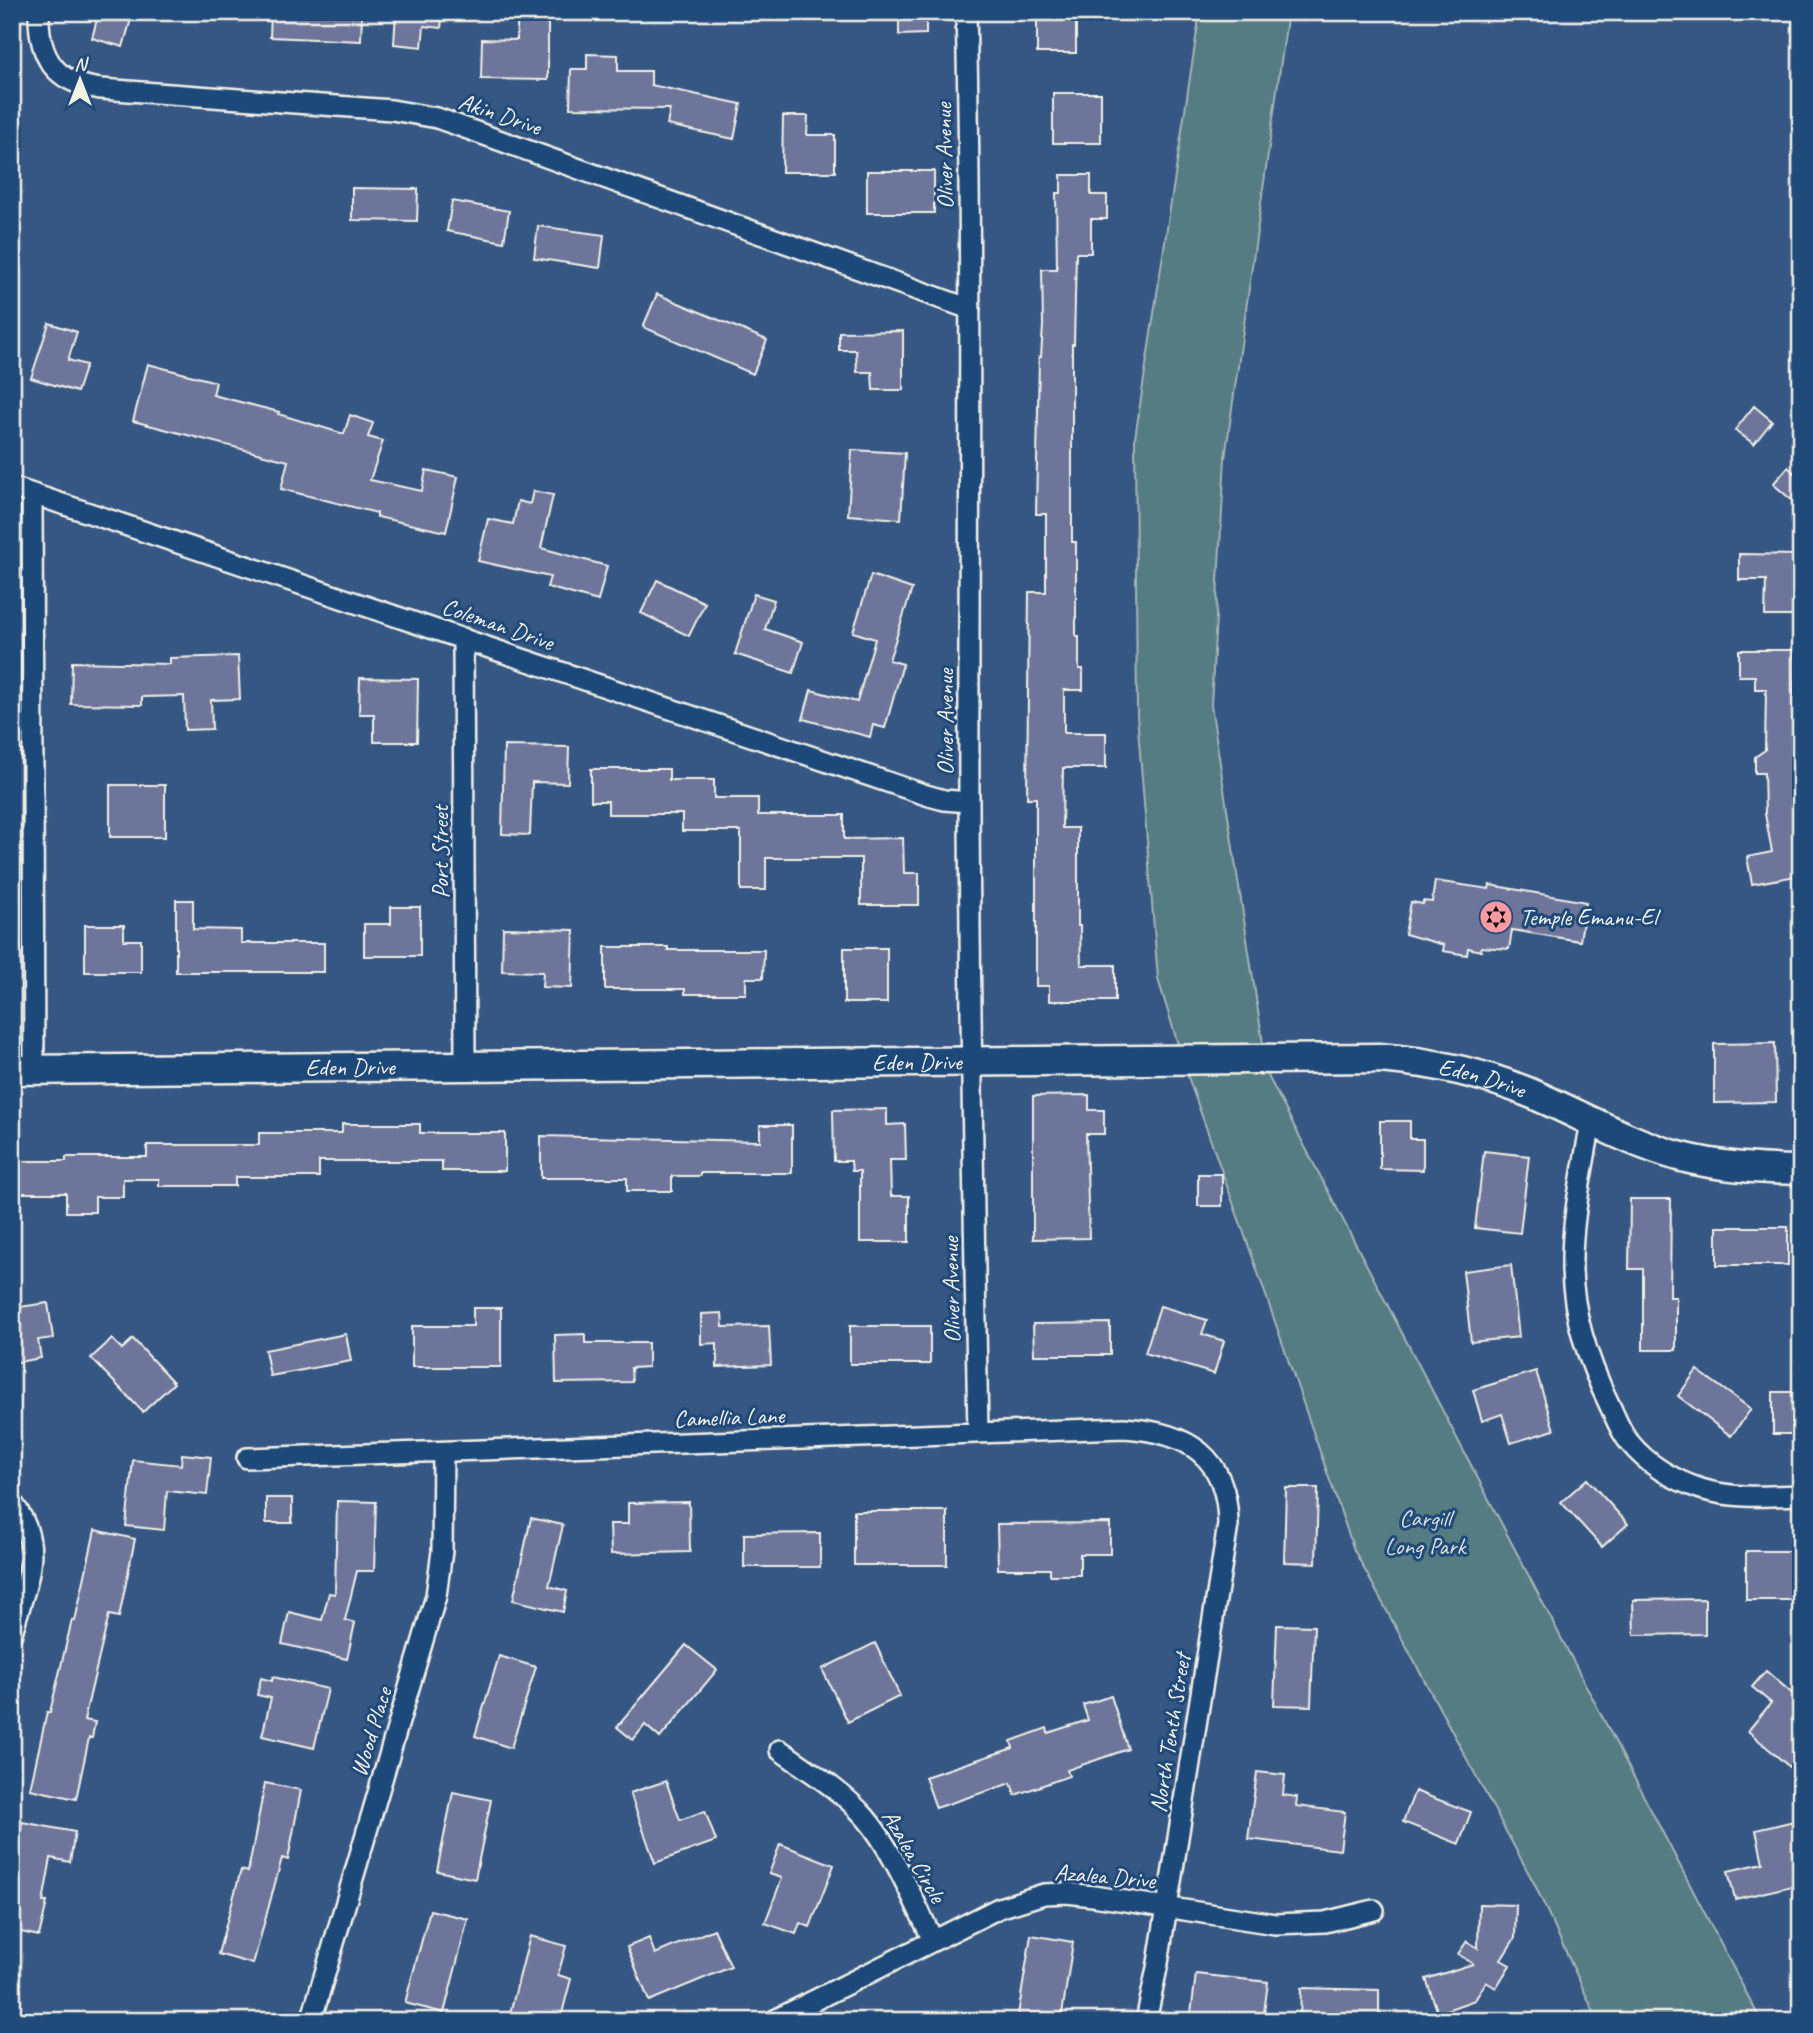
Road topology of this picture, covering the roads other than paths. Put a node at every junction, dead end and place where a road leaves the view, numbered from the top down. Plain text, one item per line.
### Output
1 (39, 12) edge
2 (966, 12) edge
3 (970, 309) junction
4 (12, 487) edge
5 (32, 494) junction
6 (463, 638) junction
7 (969, 802) junction
8 (971, 1061) junction
9 (465, 1065) junction
10 (23, 1070) edge
11 (1591, 1122) junction
12 (1801, 1170) edge
13 (978, 1432) junction
14 (443, 1452) junction
15 (1206, 1457) joint
16 (247, 1458) dead end
17 (1801, 1495) edge
18 (12, 1502) edge
19 (12, 1633) edge
20 (780, 1750) dead end
21 (1166, 1907) junction
22 (1374, 1910) dead end
23 (933, 1940) junction
24 (311, 2021) edge
25 (773, 2021) edge
26 (1146, 2021) edge

1 - 3 street, Akin Drive
2 - 3 street, Oliver Avenue
3 - 7 street, Oliver Avenue
4 - 5 street, Coleman Drive
5 - 6 street, Coleman Drive
5 - 10 street
6 - 7 street, Coleman Drive
6 - 9 street, Port Street
7 - 8 street, Oliver Avenue
8 - 9 street, Eden Drive
8 - 11 street, Eden Drive
8 - 13 street, Oliver Avenue
9 - 10 street, Eden Drive
11 - 12 street, Eden Drive
11 - 17 street
13 - 14 street, Camellia Lane
13 - 15 street, Camellia Lane
14 - 16 street, Camellia Lane
14 - 24 street, Wood Place
15 - 21 street, North Tenth Street
18 - 19 street
20 - 23 street, Azalea Circle
21 - 22 street, Azalea Drive
21 - 23 street, Azalea Drive
21 - 26 street, North Tenth Street
23 - 25 street, Azalea Drive

